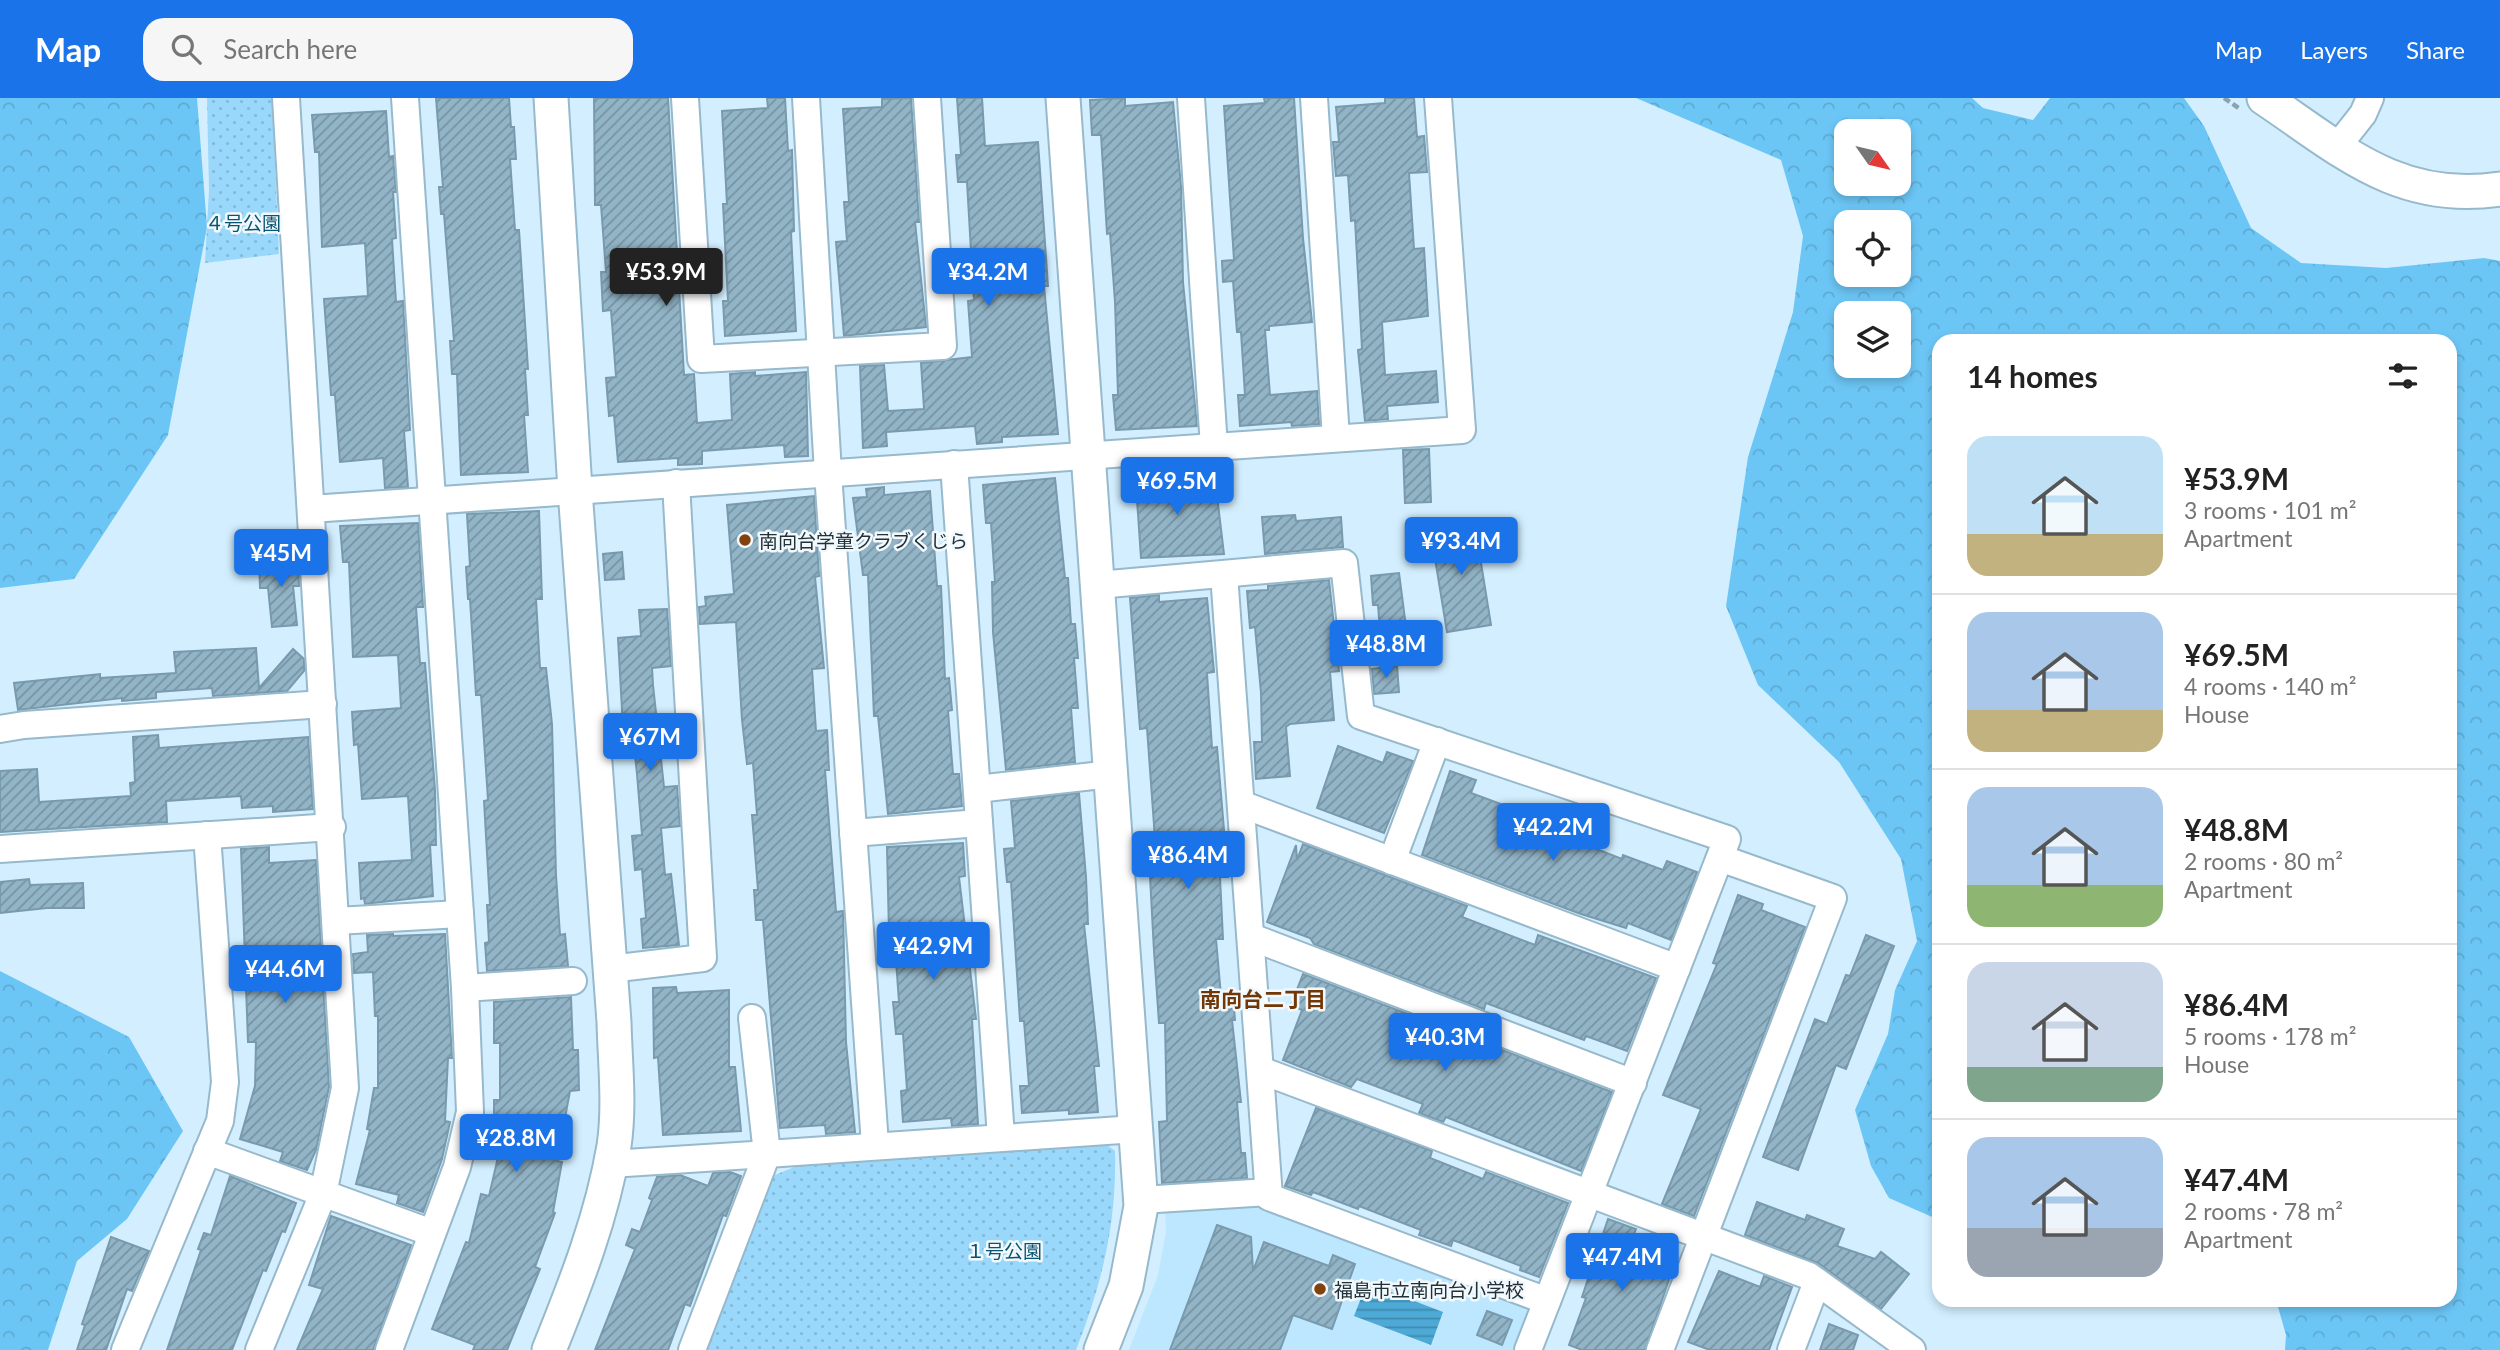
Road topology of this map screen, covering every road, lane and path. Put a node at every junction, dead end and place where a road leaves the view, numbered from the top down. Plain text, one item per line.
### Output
1 (286, 98) edge
2 (296, 98) edge
3 (405, 98) edge
4 (551, 98) edge
5 (685, 98) edge
6 (806, 98) edge
7 (927, 98) edge
8 (1063, 98) edge
9 (1191, 98) edge
10 (1314, 98) edge
11 (1438, 98) edge
12 (2264, 98) edge
13 (2370, 98) edge
14 (2337, 147) junction
15 (2500, 189) edge
16 (821, 354) junction
17 (1336, 438) junction
18 (1214, 447) junction
19 (1088, 455) junction
20 (954, 464) junction
21 (828, 473) junction
22 (676, 483) junction
23 (575, 490) junction
24 (432, 500) junction
25 (311, 509) junction
26 (1224, 573) junction
27 (1097, 585) junction
28 (323, 704) junction
29 (0, 729) edge
30 (1437, 741) junction
31 (1111, 774) junction
32 (976, 789) junction
33 (1241, 804) junction
34 (979, 823) junction
35 (332, 827) junction
36 (853, 833) junction
37 (206, 835) junction
38 (0, 849) edge
39 (1720, 858) junction
40 (1392, 861) junction
41 (460, 914) junction
42 (337, 920) junction
43 (1251, 937) junction
44 (1677, 968) junction
45 (610, 969) junction
46 (573, 981) dead end
47 (466, 988) junction
48 (752, 1018) dead end
49 (1260, 1070) junction
50 (1633, 1083) junction
51 (1136, 1129) junction
52 (1001, 1137) junction
53 (875, 1145) junction
54 (207, 1151) junction
55 (767, 1154) junction
56 (610, 1164) junction
57 (1269, 1192) junction
58 (323, 1194) junction
59 (1589, 1194) junction
60 (1141, 1200) junction
61 (432, 1233) junction
62 (1704, 1237) junction
63 (1817, 1282) junction
64 (1547, 1301) junction
65 (125, 1350) edge
66 (259, 1350) edge
67 (390, 1350) edge
68 (549, 1350) edge
69 (692, 1350) edge
70 (1101, 1350) edge
71 (1528, 1350) edge
72 (1660, 1350) edge
73 (1791, 1350) edge
74 (1912, 1350) edge

1 - 2 street
1 - 25 street
3 - 24 street
4 - 23 street
5 - 16 street
6 - 16 street
7 - 16 street
8 - 19 street
9 - 18 street
10 - 17 street
11 - 17 street
12 - 14 street
13 - 14 street
14 - 15 street
16 - 21 street
17 - 18 street
18 - 19 street
19 - 20 street
19 - 27 street
20 - 21 street
20 - 32 street
21 - 22 street
21 - 36 street
22 - 23 street
22 - 45 street
23 - 24 street
23 - 45 street
24 - 25 street
24 - 41 street
25 - 28 street
26 - 27 street
26 - 30 street
26 - 33 street
27 - 31 street
28 - 29 street
28 - 35 street
30 - 39 street
30 - 40 street
31 - 32 street
31 - 51 street
32 - 34 street
33 - 40 street
33 - 43 street
34 - 36 street
34 - 52 street
35 - 37 street
35 - 42 street
36 - 53 street
37 - 38 street
37 - 54 street
39 - 44 street
39 - 62 street
40 - 44 street
41 - 42 street
41 - 47 street
42 - 58 street
43 - 49 street
43 - 50 street
44 - 50 street
45 - 56 street
46 - 47 street
47 - 61 street
48 - 55 street
49 - 57 street
49 - 59 street
50 - 59 street
51 - 52 street
51 - 60 street
52 - 53 street
53 - 55 street
54 - 58 street
54 - 65 street
55 - 56 street
55 - 69 street
56 - 68 street
57 - 60 street
57 - 64 street
58 - 61 street
58 - 66 street
59 - 62 street
59 - 64 street
60 - 70 street
61 - 67 street
62 - 63 street
62 - 72 street
63 - 73 street
63 - 74 street
64 - 71 street

